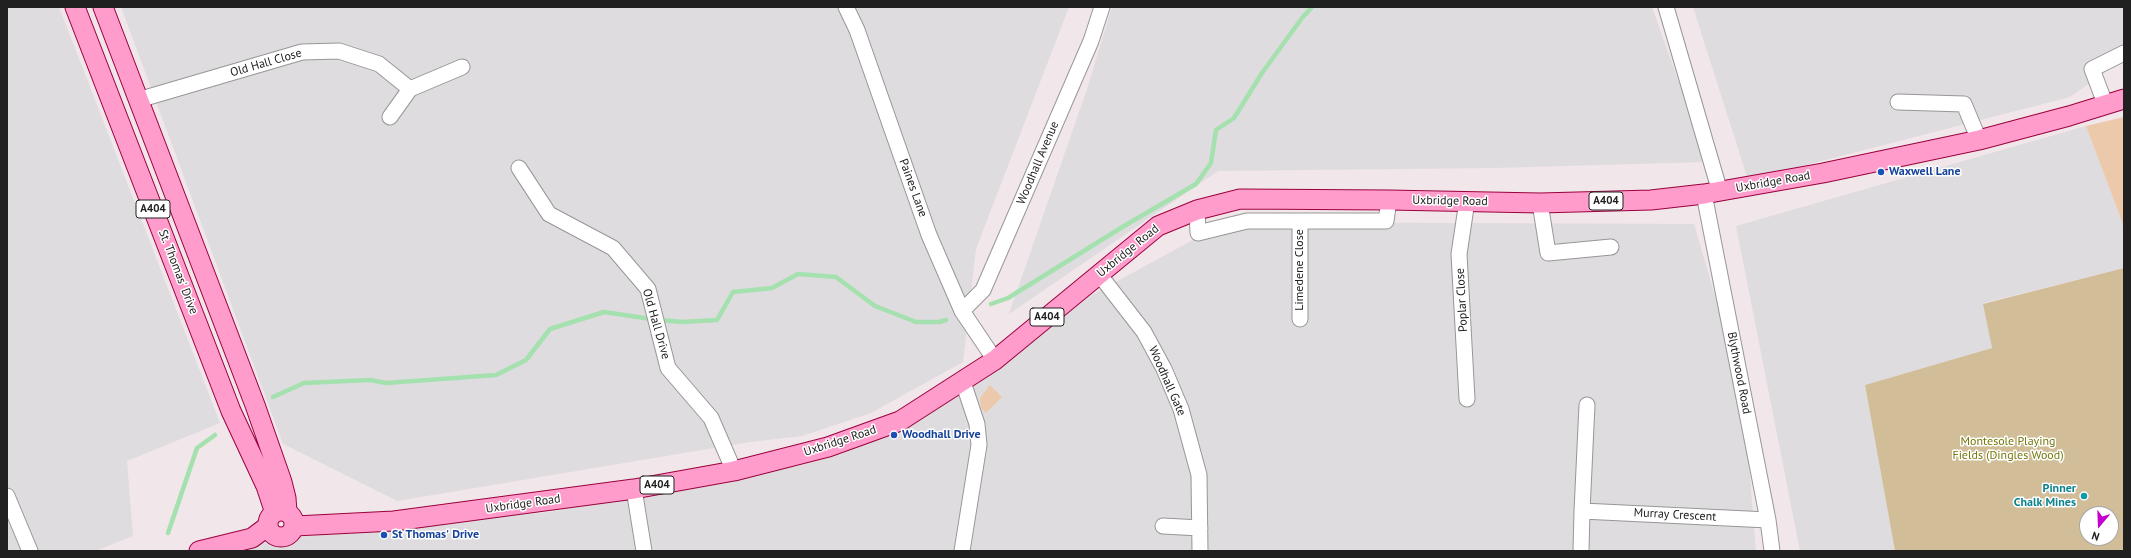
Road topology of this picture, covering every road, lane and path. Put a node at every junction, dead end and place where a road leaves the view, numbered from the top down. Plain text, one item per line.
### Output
1 (76, 7) edge
2 (103, 7) edge
3 (846, 7) edge
4 (1102, 7) edge
5 (1666, 7) edge
6 (2124, 53) edge
7 (462, 67) dead end
8 (410, 89) junction
9 (2124, 98) edge
10 (138, 100) junction
11 (1898, 102) dead end
12 (2106, 106) junction
13 (390, 117) dead end
14 (1979, 140) junction
15 (519, 168) dead end
16 (1712, 193) junction
17 (1389, 200) junction
18 (1467, 201) junction
19 (1540, 203) junction
20 (1197, 210) junction
21 (1300, 221) junction
22 (1611, 247) dead end
23 (1099, 274) junction
24 (962, 311) junction
25 (1300, 319) dead end
26 (996, 360) junction
27 (963, 382) junction
28 (1467, 399) dead end
29 (1587, 405) dead end
30 (260, 420) junction
31 (239, 428) junction
32 (734, 470) junction
33 (634, 489) junction
34 (7, 496) edge
35 (1582, 511) junction
36 (281, 519) junction
37 (1768, 520) junction
38 (1163, 526) dead end
39 (1200, 528) junction
40 (30, 551) edge
41 (199, 551) edge
42 (644, 551) edge
43 (962, 551) edge
44 (1200, 551) edge
45 (1581, 551) edge
46 (1772, 551) edge

1 - 31 main road, St. Thomas' Drive / A404
2 - 10 main road, St. Thomas' Drive / A404
3 - 24 street, Paines Lane
4 - 24 street, Woodhall Avenue
5 - 16 street
6 - 12 street
7 - 8 street
8 - 10 street, Old Hall Close
8 - 13 street
9 - 12 main road, Uxbridge Road / A404
10 - 30 main road, St. Thomas' Drive / A404
11 - 14 street
12 - 14 main road, Uxbridge Road / A404
14 - 16 main road, Uxbridge Road / A404
15 - 32 street, Old Hall Drive
16 - 19 main road, Uxbridge Road / A404
16 - 37 street, Blythwood Road
17 - 18 main road, Uxbridge Road / A404
17 - 20 main road, Uxbridge Road / A404
17 - 21 street, Limedene Close
18 - 19 main road, Uxbridge Road / A404
18 - 28 street, Poplar Close
19 - 22 street
20 - 21 street, Limedene Close
20 - 23 main road, Uxbridge Road / A404
21 - 25 street, Limedene Close
23 - 26 main road, Uxbridge Road / A404
23 - 39 street, Woodhall Gate
24 - 26 street, Paines Lane
26 - 27 main road, Uxbridge Road / A404
27 - 32 main road, Uxbridge Road / A404
27 - 43 street
29 - 35 street
30 - 31 street
30 - 36 main road, St. Thomas' Drive / A404
31 - 36 main road, St. Thomas' Drive / A404
32 - 33 main road, Uxbridge Road / A404
33 - 36 main road, Uxbridge Road / A404
33 - 42 street
34 - 40 street
35 - 37 street, Murray Crescent
35 - 45 street
36 - 41 main road
37 - 46 street, Blythwood Road
38 - 39 street
39 - 44 street, Woodhall Gate

